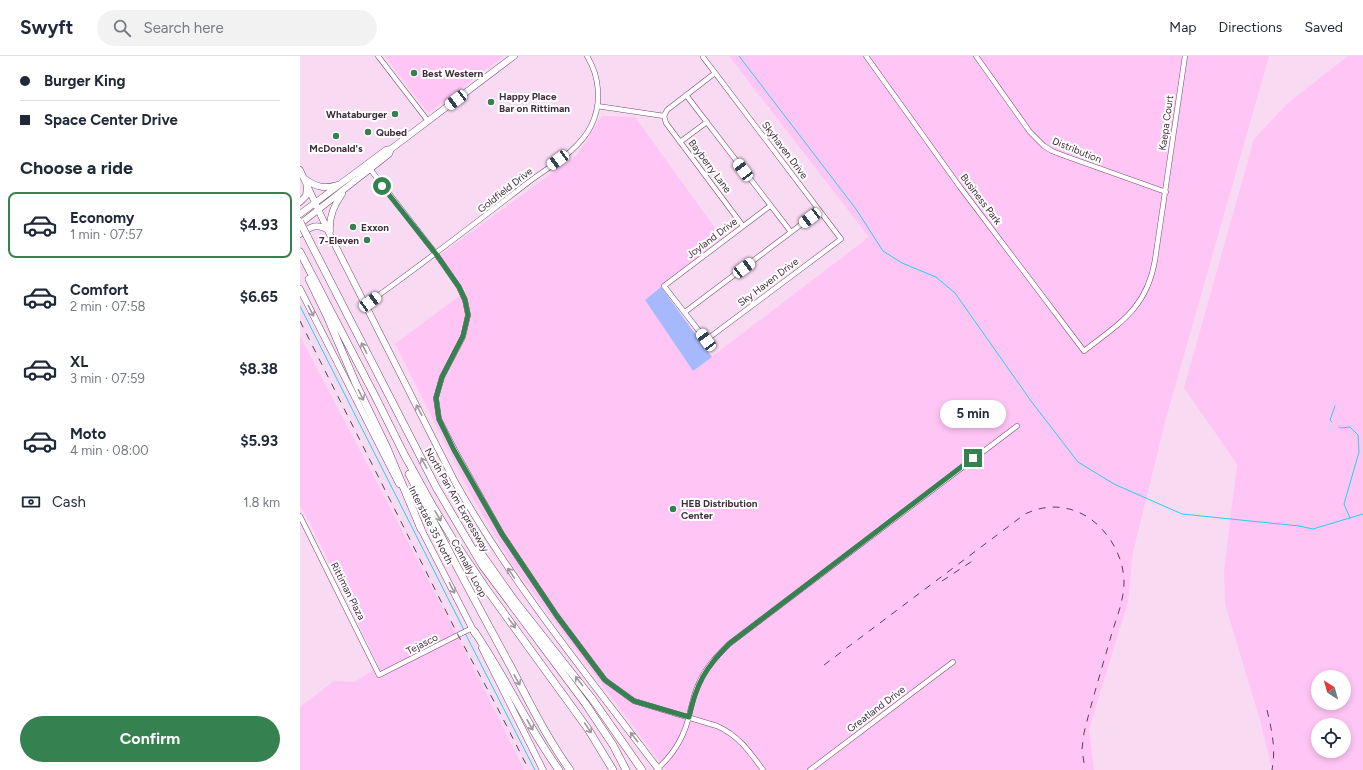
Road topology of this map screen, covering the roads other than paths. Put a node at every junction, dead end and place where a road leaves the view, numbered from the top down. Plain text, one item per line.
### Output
1 (378, 56) edge
2 (514, 56) edge
3 (587, 56) edge
4 (866, 56) edge
5 (976, 56) edge
6 (1185, 56) edge
7 (703, 57) edge
8 (715, 73) junction
9 (686, 95) junction
10 (597, 106) junction
11 (664, 116) junction
12 (428, 121) junction
13 (707, 122) junction
14 (680, 142) junction
15 (392, 149) junction
16 (300, 170) edge
17 (370, 170) junction
18 (304, 177) junction
19 (341, 184) junction
20 (307, 186) junction
21 (348, 186) junction
22 (1166, 192) junction
23 (300, 202) edge
24 (315, 203) junction
25 (770, 206) junction
26 (318, 210) junction
27 (819, 211) junction
28 (300, 214) edge
29 (300, 223) edge
30 (743, 226) junction
31 (329, 232) junction
32 (791, 232) junction
33 (304, 235) edge
34 (840, 239) joint
35 (300, 252) edge
36 (436, 254) junction
37 (300, 257) edge
38 (300, 289) edge
39 (365, 305) junction
40 (685, 312) junction
41 (1084, 351) joint
42 (361, 370) junction
43 (1016, 426) dead end
44 (449, 510) junction
45 (300, 516) edge
46 (421, 529) junction
47 (469, 631) junction
48 (953, 662) dead end
49 (380, 675) joint
50 (689, 717) junction
51 (658, 769) edge
52 (543, 770) edge
53 (559, 770) edge
54 (570, 770) edge
55 (613, 770) edge
56 (626, 770) edge
57 (642, 770) edge
58 (763, 770) edge
59 (810, 770) edge

1 - 12 street
2 - 12 main road
3 - 10 street, Goldfield Drive
4 - 41 street, Business Park
5 - 22 street, Distribution
6 - 22 street, Kaepa Court
7 - 8 street, Skyhaven Drive
8 - 9 street
8 - 27 street, Skyhaven Drive
9 - 11 street
9 - 13 street
10 - 11 street
10 - 36 street, Goldfield Drive
11 - 14 street, Bayberry Lane
12 - 15 main road
13 - 14 street
13 - 25 street
14 - 30 street, Bayberry Lane
15 - 17 main road
15 - 19 main road
16 - 18 main road
17 - 21 main road
17 - 36 street
18 - 19 main road
18 - 20 main road
19 - 24 main road
20 - 23 main road
20 - 24 main road
21 - 26 main road
21 - 31 main road
22 - 41 street, Kaepa Court
24 - 26 main road
24 - 28 main road
25 - 30 street, Joyland Drive
25 - 32 street
26 - 29 main road
26 - 31 main road
27 - 32 street
27 - 34 street, Skyhaven Drive
29 - 33 highway, North Pan Am Expressway, bridge
30 - 40 street, Joyland Drive
31 - 33 main road
31 - 39 main road
32 - 40 street
44 -> 33 highway, North Pan Am Expressway
34 - 40 street, Sky Haven Drive
35 - 42 highway
36 - 39 street, Goldfield Drive
36 - 50 street
37 -> 46 highway
38 -> 46 main road, Interstate 35 North
51 -> 39 main road
42 -> 54 highway, Connally Loop
42 -> 55 highway
43 - 50 street
44 - 56 highway, North Pan Am Expressway
57 -> 44 highway, Connally Loop
45 - 49 street, Rittiman Plaza
46 -> 47 main road, Interstate 35 North
47 - 49 street, Tejasco
47 - 52 main road, Interstate 35 North
47 -> 53 highway
48 - 59 street, Greatland Drive
50 - 51 street
50 - 58 street

